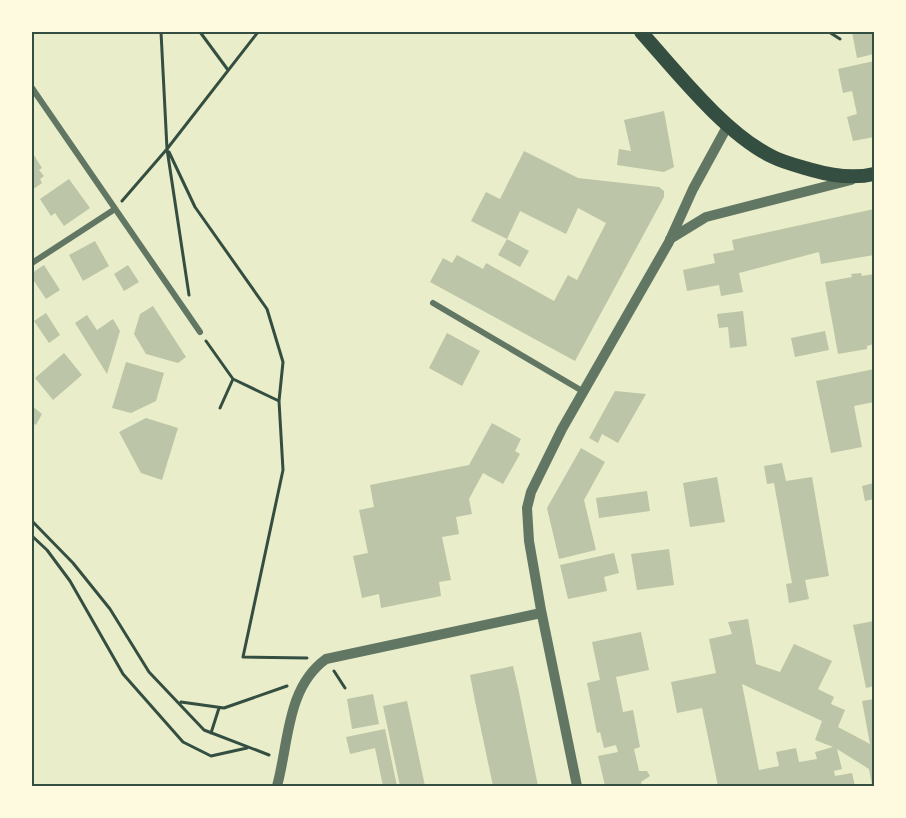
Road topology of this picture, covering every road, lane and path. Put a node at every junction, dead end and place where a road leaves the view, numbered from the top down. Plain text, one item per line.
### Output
1 (161, 32) edge
2 (200, 32) edge
3 (252, 32) edge
4 (258, 32) edge
5 (641, 32) edge
6 (829, 32) edge
7 (252, 38) junction
8 (840, 39) dead end
9 (228, 69) junction
10 (32, 88) edge
11 (728, 125) junction
12 (167, 149) junction
13 (874, 174) edge
14 (857, 178) junction
15 (115, 209) junction
16 (670, 239) junction
17 (32, 263) edge
18 (433, 303) dead end
19 (192, 321) junction
20 (200, 332) joint
21 (233, 379) junction
22 (584, 392) junction
23 (279, 401) junction
24 (220, 408) dead end
25 (32, 521) edge
26 (32, 536) edge
27 (541, 613) junction
28 (302, 658) dead end
29 (333, 670) dead end
30 (345, 688) dead end
31 (299, 690) junction
32 (179, 702) junction
33 (219, 708) junction
34 (211, 733) junction
35 (248, 748) junction
36 (271, 748) dead end
37 (277, 786) edge
38 (577, 786) edge

1 - 12 path
2 - 9 path
3 - 7 path
4 - 7 path
5 - 11 main road
6 - 8 path
7 - 9 path
9 - 12 path
10 - 15 street
11 - 14 main road
11 - 16 street
12 - 15 path
12 - 19 path
12 - 23 path
13 - 14 main road
14 - 16 street
15 - 17 street
15 - 19 street
16 - 22 street
18 - 22 street
19 - 20 street
20 - 21 path
21 - 23 path
21 - 24 path
22 - 27 street
23 - 28 path
25 - 32 path
26 - 35 path
27 - 31 street
27 - 38 street
29 - 30 path
31 - 33 path
31 - 37 street
32 - 33 path
32 - 34 path
33 - 34 path
34 - 35 path
35 - 36 path

